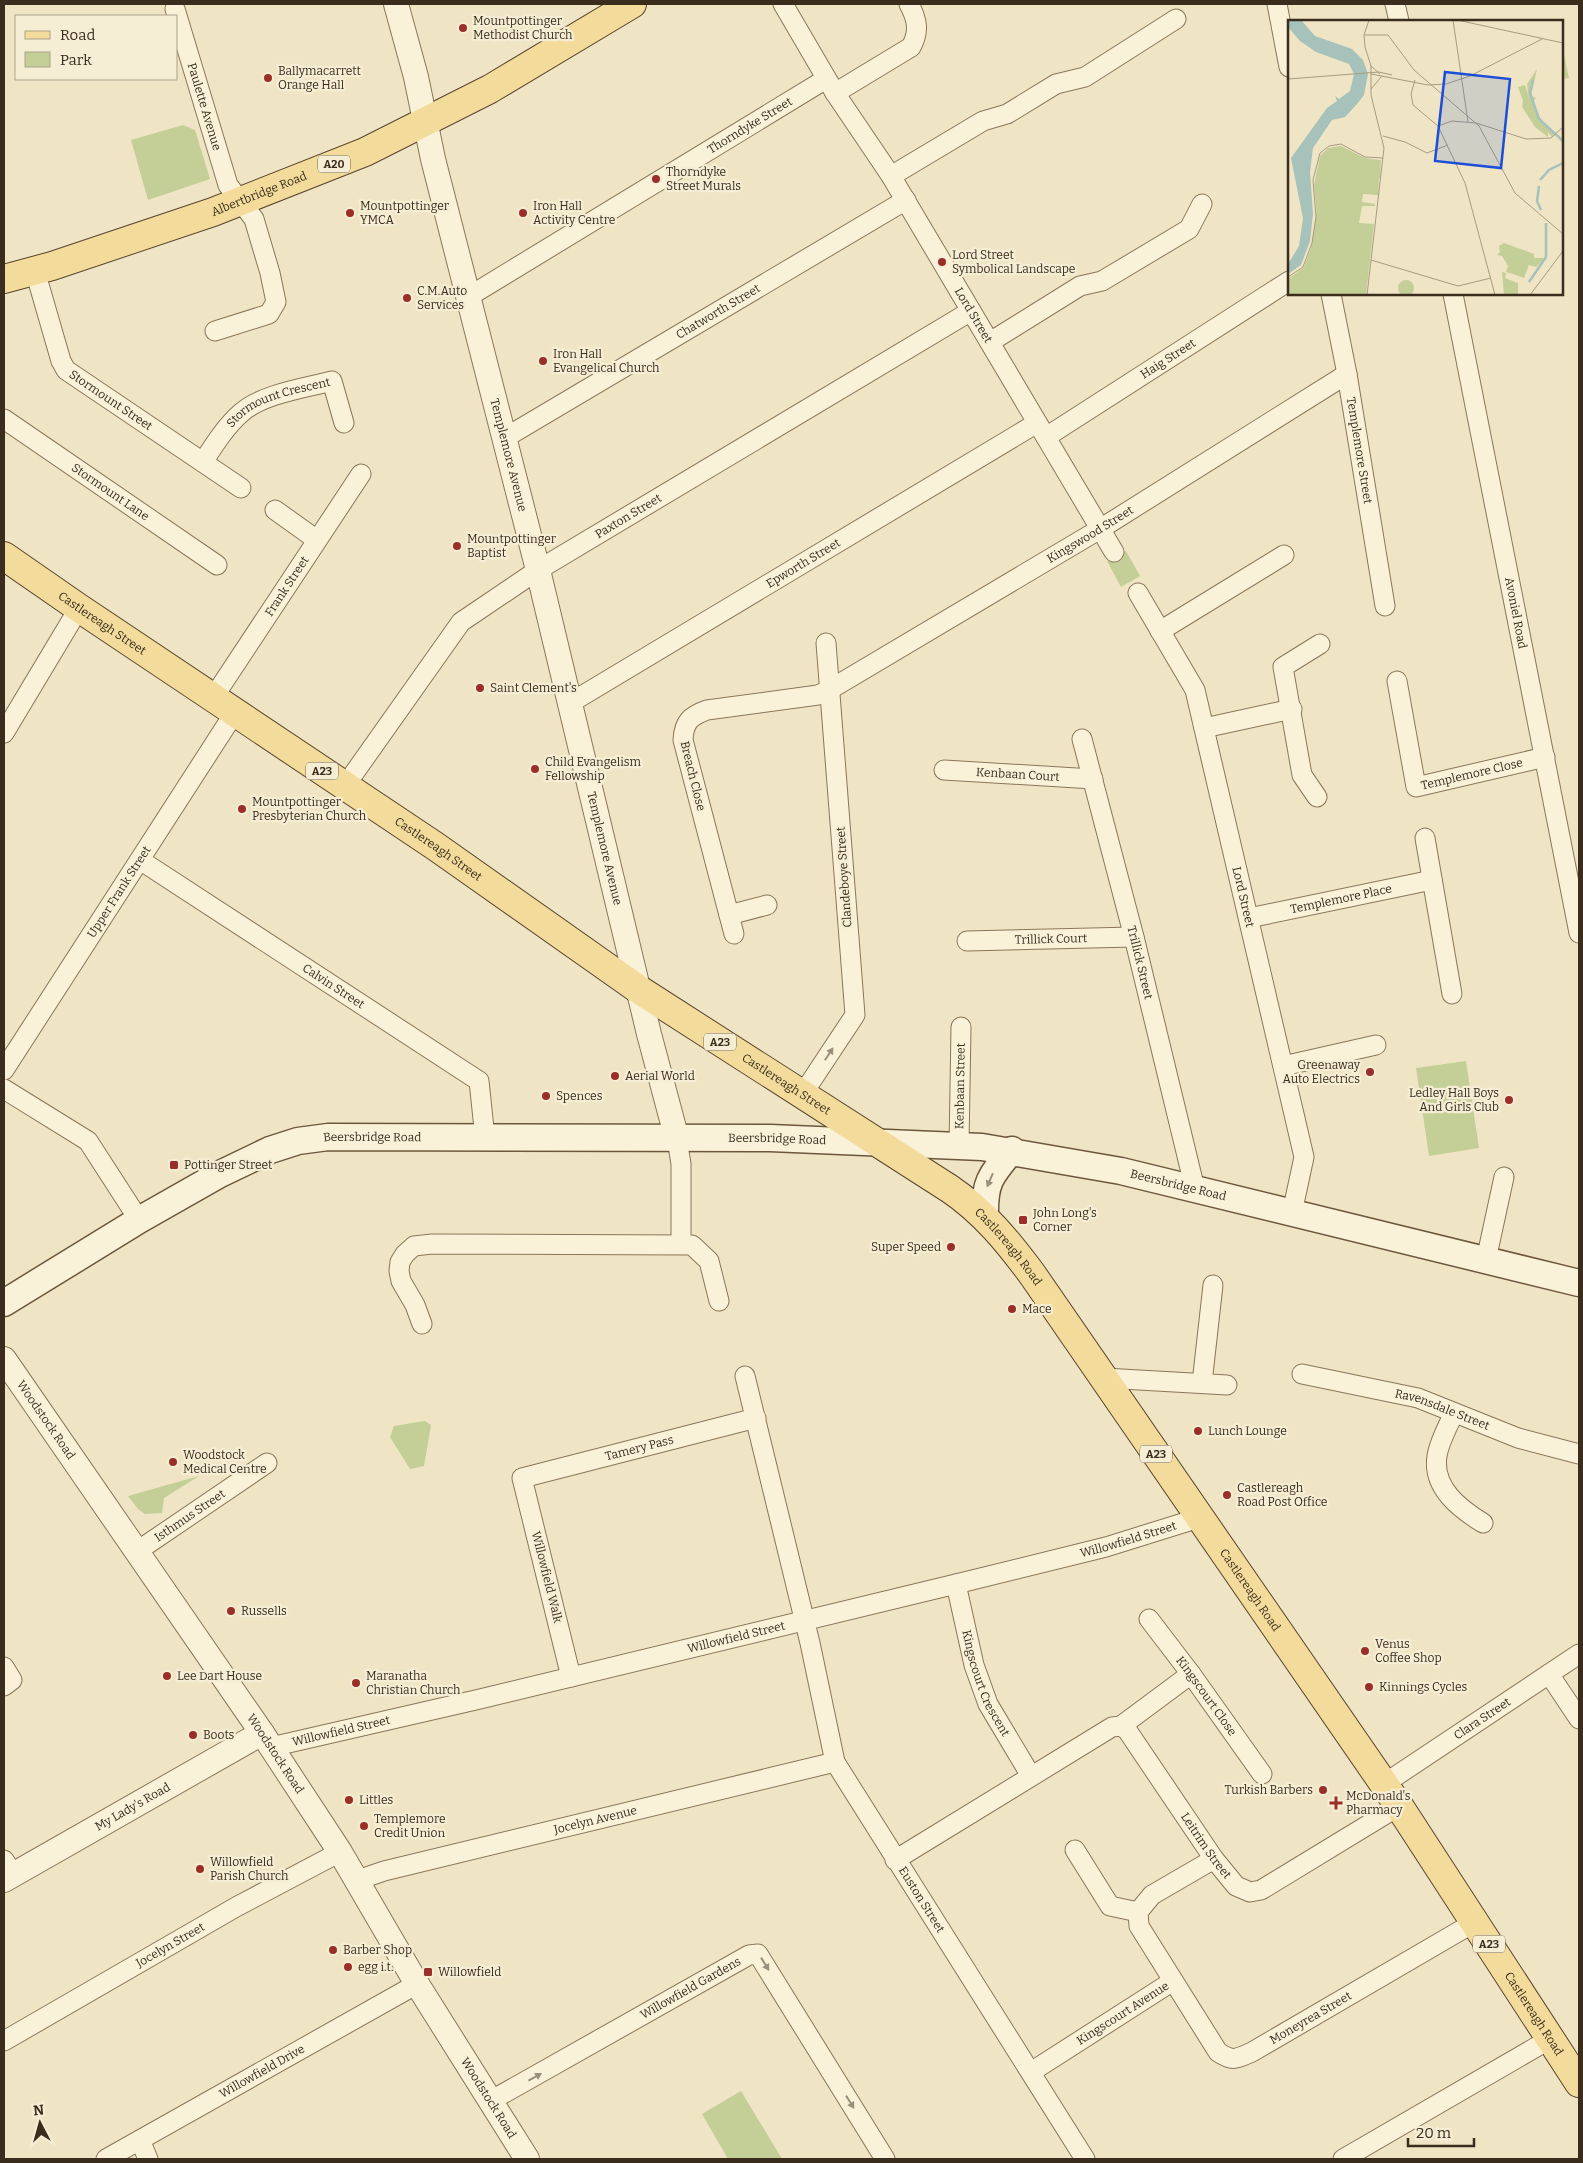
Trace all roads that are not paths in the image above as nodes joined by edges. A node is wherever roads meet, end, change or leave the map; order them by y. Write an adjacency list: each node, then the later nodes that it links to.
1 (396, 4): 14 (street, Templemore Avenue)
2 (632, 4): 14 (main road, Albertbridge Road / A20)
3 (782, 4): 13 (street, Lord Street)
4 (909, 4): 13 (street, Thorndyke Street)
5 (1277, 4): 12 (street)
6 (1395, 4): 11 (street)
7 (175, 9): 8 (street, Paulette Avenue)
8 (177, 15)
9 (178, 19): 17 (street, Paulette Avenue)
10 (1176, 19): 15 (street)
11 (1399, 20)
12 (1288, 62)
13 (830, 86): 15 (street, Lord Street); 24 (street, Thorndyke Street)
14 (426, 122): 17 (main road, Albertbridge Road / A20); 24 (street, Templemore Avenue)
15 (891, 176): 16 (street, Lord Street)
16 (906, 200): 25 (street, Lord Street); 32 (street, Chatworth Street)
17 (241, 202): 19 (main road, Albertbridge Road / A20); 26 (street)
18 (1202, 204): 27 (street)
19 (35, 271): 20 (main road, Albertbridge Road / A20); 33 (street, Stormount Street)
20 (4, 279)
21 (1288, 282): 31 (street, Haig Street)
22 (1331, 295): 28 (street, Templemore Street)
23 (1453, 295): 58 (street, Avoniel Road)
24 (468, 297): 32 (street, Templemore Avenue)
25 (971, 311): 27 (street, Lord Street); 43 (street, Paxton Street)
26 (215, 331)
27 (990, 342): 31 (street, Lord Street)
28 (1347, 374): 37 (street, Kingswood Street); 45 (street, Templemore Street)
29 (4, 419): 42 (street, Stormount Lane)
30 (344, 423): 33 (street, Stormount Crescent)
31 (1042, 430): 37 (street, Lord Street); 52 (street, Epworth Street)
32 (503, 439): 43 (street, Templemore Avenue)
33 (203, 462): 35 (street, Stormount Street)
34 (361, 474): 38 (street, Frank Street)
35 (242, 488)
36 (275, 510): 38 (street)
37 (1100, 529): 39 (street, Lord Street); 51 (street, Kingswood Street)
38 (317, 540): 53 (street, Frank Street)
39 (1114, 552)
40 (1284, 555): 47 (street)
41 (4, 556): 46 (main road, Castlereagh Street / A23)
42 (217, 565)
43 (538, 570): 52 (street, Templemore Avenue); 61 (street, Paxton Street)
44 (1138, 593): 47 (street, Lord Street)
45 (1385, 606)
46 (79, 608): 53 (main road, Castlereagh Street / A23); 56 (street)
47 (1160, 631): 55 (street, Lord Street)
48 (826, 643): 51 (street, Clandeboye Street)
49 (1320, 644): 54 (street)
50 (1397, 681): 58 (street, Templemore Close)
51 (829, 690): 67 (street, Breach Close); 80 (street, Clandeboye Street, one-way to 51)
52 (570, 703): 73 (street, Templemore Avenue)
53 (224, 705): 61 (main road, Castlereagh Street / A23); 64 (street, Upper Frank Street)
54 (1292, 709): 55 (street); 62 (street)
55 (1204, 728): 68 (street, Lord Street)
56 (4, 733)
57 (1082, 739): 60 (street, Trillick Street)
58 (1545, 757): 69 (street, Avoniel Road)
59 (944, 770): 60 (street, Kenbaan Court)
60 (1093, 779): 71 (street, Trillick Street)
61 (344, 786): 73 (main road, Castlereagh Street / A23)
62 (1317, 797)
63 (1425, 838): 65 (street)
64 (140, 860): 78 (street, Upper Frank Street); 81 (street, Calvin Street)
65 (1432, 880): 68 (street, Templemore Place); 74 (street)
66 (767, 905): 67 (street)
67 (729, 915): 70 (street, Breach Close)
68 (1249, 918): 77 (street, Lord Street)
69 (1579, 933)
70 (734, 934)
71 (1134, 937): 72 (street, Trillick Court); 87 (street, Trillick Street)
72 (967, 941)
73 (638, 989): 80 (main road, Castlereagh Street / A23); 82 (street, Templemore Avenue)
74 (1452, 994)
75 (961, 1027): 84 (street, Kenbaan Street)
76 (1376, 1045): 77 (street)
77 (1283, 1066): 88 (street, Lord Street)
78 (4, 1070)
79 (4, 1089): 90 (street)
80 (802, 1095): 83 (main road, Castlereagh Street / A23)
81 (486, 1138): 82 (main road, Beersbridge Road); 90 (main road, Beersbridge Road)
82 (677, 1139): 83 (main road, Beersbridge Road); 91 (street)
83 (873, 1141): 84 (main road, Beersbridge Road); 89 (main road, Castlereagh Road / A23)
84 (958, 1146): 85 (main road, Beersbridge Road)
85 (1012, 1150): 87 (main road, Beersbridge Road); 89 (main road, one-way to 89)
86 (1504, 1177): 92 (street)
87 (1194, 1189): 88 (main road, Beersbridge Road)
88 (1292, 1213): 92 (main road, Beersbridge Road)
89 (985, 1217): 101 (main road, Castlereagh Road / A23)
90 (139, 1220): 96 (main road, Beersbridge Road)
91 (681, 1244): 95 (street); 97 (street)
92 (1486, 1260): 93 (main road, Beersbridge Road)
93 (1579, 1283)
94 (1213, 1285): 102 (street)
95 (719, 1301)
96 (4, 1303)
97 (422, 1324)
98 (4, 1359): 111 (street, Woodstock Road)
99 (1302, 1374): 104 (street, Ravensdale Street)
100 (745, 1376): 105 (street, Euston Street)
101 (1104, 1378): 102 (street); 109 (main road, Castlereagh Road / A23)
102 (1202, 1383): 103 (street)
103 (1228, 1385)
104 (1454, 1413): 106 (street, Ravensdale Street); 110 (street)
105 (756, 1418): 108 (street, Tamery Pass); 114 (street, Euston Street)
106 (1579, 1454)
107 (267, 1463): 111 (street, Isthmus Street)
108 (522, 1478): 119 (street, Willowfield Walk)
109 (1199, 1518): 112 (street, Willowfield Street); 127 (main road, Castlereagh Road / A23)
110 (1483, 1523)
111 (136, 1552): 123 (street, Woodstock Road)
112 (956, 1584): 114 (street, Willowfield Street); 126 (street, Kingscourt Crescent)
113 (1149, 1619): 117 (street, Kingscourt Close)
114 (805, 1620): 119 (street, Willowfield Street); 124 (street, Euston Street)
115 (1579, 1654): 118 (street, Clara Street)
116 (4, 1667): 120 (street)
117 (1191, 1674): 122 (street); 125 (street, Kingscourt Close)
118 (1550, 1674): 121 (street); 127 (street, Clara Street)
119 (571, 1677): 123 (street, Willowfield Street)
120 (4, 1686)
121 (1579, 1719)
122 (1121, 1726): 126 (street); 131 (street, Leitrim Street)
123 (266, 1740): 130 (street, Woodstock Road); 133 (street, My Lady's Road)
124 (835, 1762): 132 (street, Euston Street); 134 (street, Jocelyn Avenue)
125 (1262, 1774)
126 (1031, 1776): 132 (street)
127 (1384, 1784): 128 (main road, Castlereagh Road / A23)
128 (1399, 1806): 131 (street, Leitrim Street); 136 (main road, Castlereagh Road / A23)
129 (1075, 1850): 135 (street)
130 (340, 1852): 134 (street, Woodstock Road); 140 (street, Jocelyn Street)
131 (1214, 1859): 135 (street)
132 (895, 1860): 141 (street, Euston Street)
133 (7, 1872)
134 (358, 1880): 138 (street, Woodstock Road)
135 (1138, 1912): 137 (street, Kingscourt Avenue)
136 (1475, 1922): 137 (street, Moneyrea Street); 139 (main road, Castlereagh Road / A23)
137 (1173, 1981): 141 (street, Kingscourt Avenue)
138 (418, 1984): 143 (street, Woodstock Road); 144 (street, Willowfield Drive)
139 (1550, 2039): 142 (main road, Castlereagh Road / A23); 150 (street)
140 (4, 2041)
141 (1031, 2072): 149 (street, Euston Street)
142 (1579, 2083)
143 (492, 2100): 147 (street, Woodstock Road); 148 (street, Willowfield Gardens, one-way to 148)
144 (140, 2140): 145 (street, Willowfield Drive); 146 (street)
145 (106, 2159)
146 (148, 2159)
147 (527, 2159)
148 (885, 2159)
149 (1085, 2159)
150 (1343, 2159)

